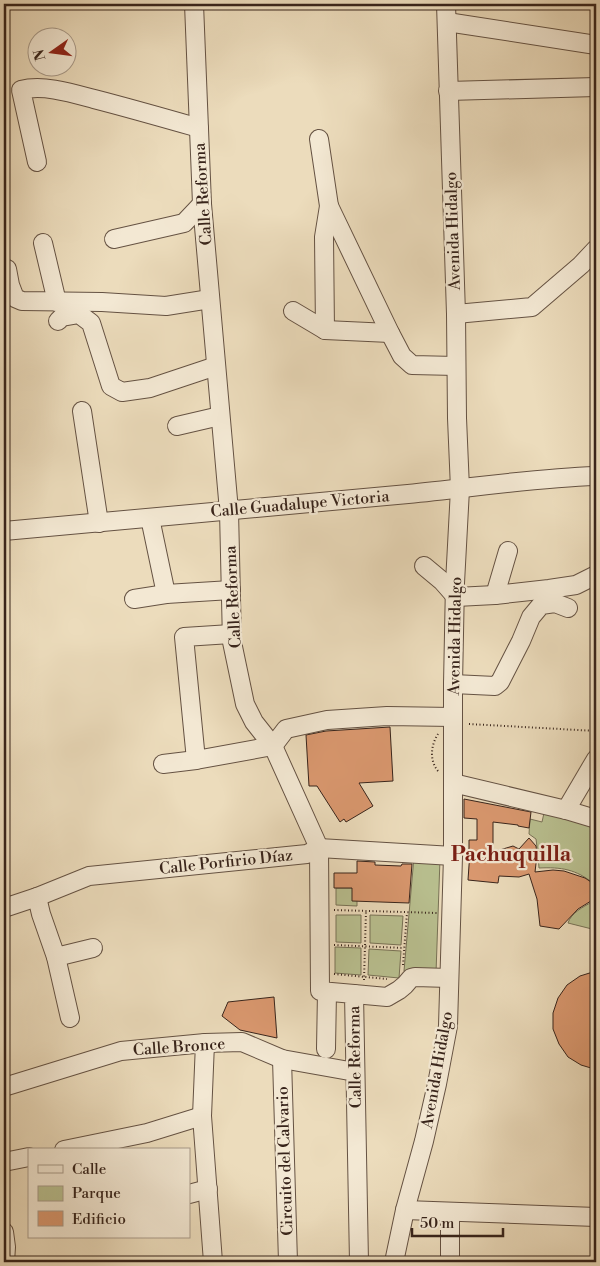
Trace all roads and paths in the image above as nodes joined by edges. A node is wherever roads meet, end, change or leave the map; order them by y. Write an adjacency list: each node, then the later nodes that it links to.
1 (194, 4): 7 (street, Calle Reforma)
2 (446, 4): 3 (street, Avenida Hidalgo)
3 (447, 22): 4 (street); 6 (street, Avenida Hidalgo)
4 (596, 45)
5 (596, 87): 6 (street)
6 (448, 91): 19 (street, Avenida Hidalgo)
7 (199, 128): 9 (street); 10 (street, Calle Reforma)
8 (319, 139): 11 (street)
9 (37, 162)
10 (202, 204): 12 (street); 16 (street, Calle Reforma)
11 (329, 206): 21 (street); 22 (street)
12 (114, 239)
13 (42, 243): 17 (street)
14 (596, 249): 19 (street)
15 (4, 269): 17 (street)
16 (210, 299): 17 (street); 23 (street, Calle Reforma)
17 (57, 302)
18 (293, 311): 21 (street)
19 (456, 314): 24 (street, Avenida Hidalgo)
20 (58, 321): 23 (street)
21 (326, 330): 22 (street)
22 (390, 333): 24 (street)
23 (216, 366): 26 (street, Calle Reforma)
24 (456, 366): 29 (street, Avenida Hidalgo)
25 (82, 411): 32 (street)
26 (220, 416): 27 (street); 30 (street, Calle Reforma)
27 (177, 426)
28 (596, 476): 29 (street, Calle Guadalupe Victoria)
29 (460, 489): 30 (street, Calle Guadalupe Victoria); 40 (street, Avenida Hidalgo)
30 (229, 511): 31 (street, Calle Guadalupe Victoria); 37 (street, Calle Reforma)
31 (150, 518): 32 (street, Calle Guadalupe Victoria); 38 (street)
32 (99, 523): 33 (street, Calle Guadalupe Victoria)
33 (4, 531)
34 (508, 551): 39 (street)
35 (424, 566): 40 (street)
36 (596, 575): 39 (street)
37 (232, 590): 38 (street); 43 (street, Calle Reforma)
38 (166, 594): 41 (street)
39 (495, 595): 40 (street)
40 (456, 597): 44 (street, Avenida Hidalgo)
41 (134, 599)
42 (568, 608): 44 (street)
43 (231, 634): 47 (street, Calle Reforma); 49 (street)
44 (453, 684): 45 (street, Avenida Hidalgo)
45 (453, 720): 46 (path); 47 (street); 51 (street, Avenida Hidalgo)
46 (596, 731)
47 (273, 746): 49 (street); 54 (street, Calle Reforma)
48 (596, 759): 52 (street)
49 (196, 760): 50 (street)
50 (163, 764)
51 (453, 783): 52 (street); 55 (street, Avenida Hidalgo)
52 (566, 810): 53 (street)
53 (596, 819)
54 (319, 848): 55 (street, Calle Porfirio Díaz); 56 (street, Calle Porfirio Díaz); 73 (street, Calle Reforma)
55 (453, 856): 70 (street, Avenida Hidalgo)
56 (36, 897): 57 (street, Calle Porfirio Díaz); 66 (street)
57 (4, 908)
58 (331, 910): 59 (path)
59 (366, 911): 60 (path); 63 (path)
60 (407, 912): 61 (path); 65 (path)
61 (440, 914)
62 (333, 945): 63 (path)
63 (365, 946): 65 (path); 69 (path)
64 (93, 948): 66 (street)
65 (404, 948): 67 (path)
66 (56, 957): 75 (street)
67 (402, 972)
68 (333, 974): 69 (path)
69 (364, 978): 71 (path); 72 (path); 73 (path)
70 (449, 978): 74 (street); 87 (street, Avenida Hidalgo)
71 (392, 979)
72 (388, 982)
73 (328, 984): 74 (street, Calle Reforma); 77 (street)
74 (354, 994): 79 (street, Calle Reforma)
75 (70, 1018)
76 (205, 1043): 78 (street, Calle Bronce); 80 (street, Calle Bronce); 81 (street)
77 (326, 1049)
78 (282, 1060): 79 (street, Calle Bronce); 91 (street, Circuito del Calvario)
79 (355, 1072): 92 (street, Calle Reforma)
80 (4, 1087)
81 (202, 1116): 82 (street); 85 (street)
82 (74, 1148)
83 (28, 1157): 84 (street)
84 (4, 1162)
85 (208, 1190): 86 (street); 90 (street)
86 (190, 1194)
87 (405, 1210): 88 (street); 93 (street, Avenida Hidalgo)
88 (450, 1212): 89 (street); 94 (street)
89 (596, 1217)
90 (213, 1262)
91 (288, 1262)
92 (359, 1262)
93 (394, 1262)
94 (450, 1262)

